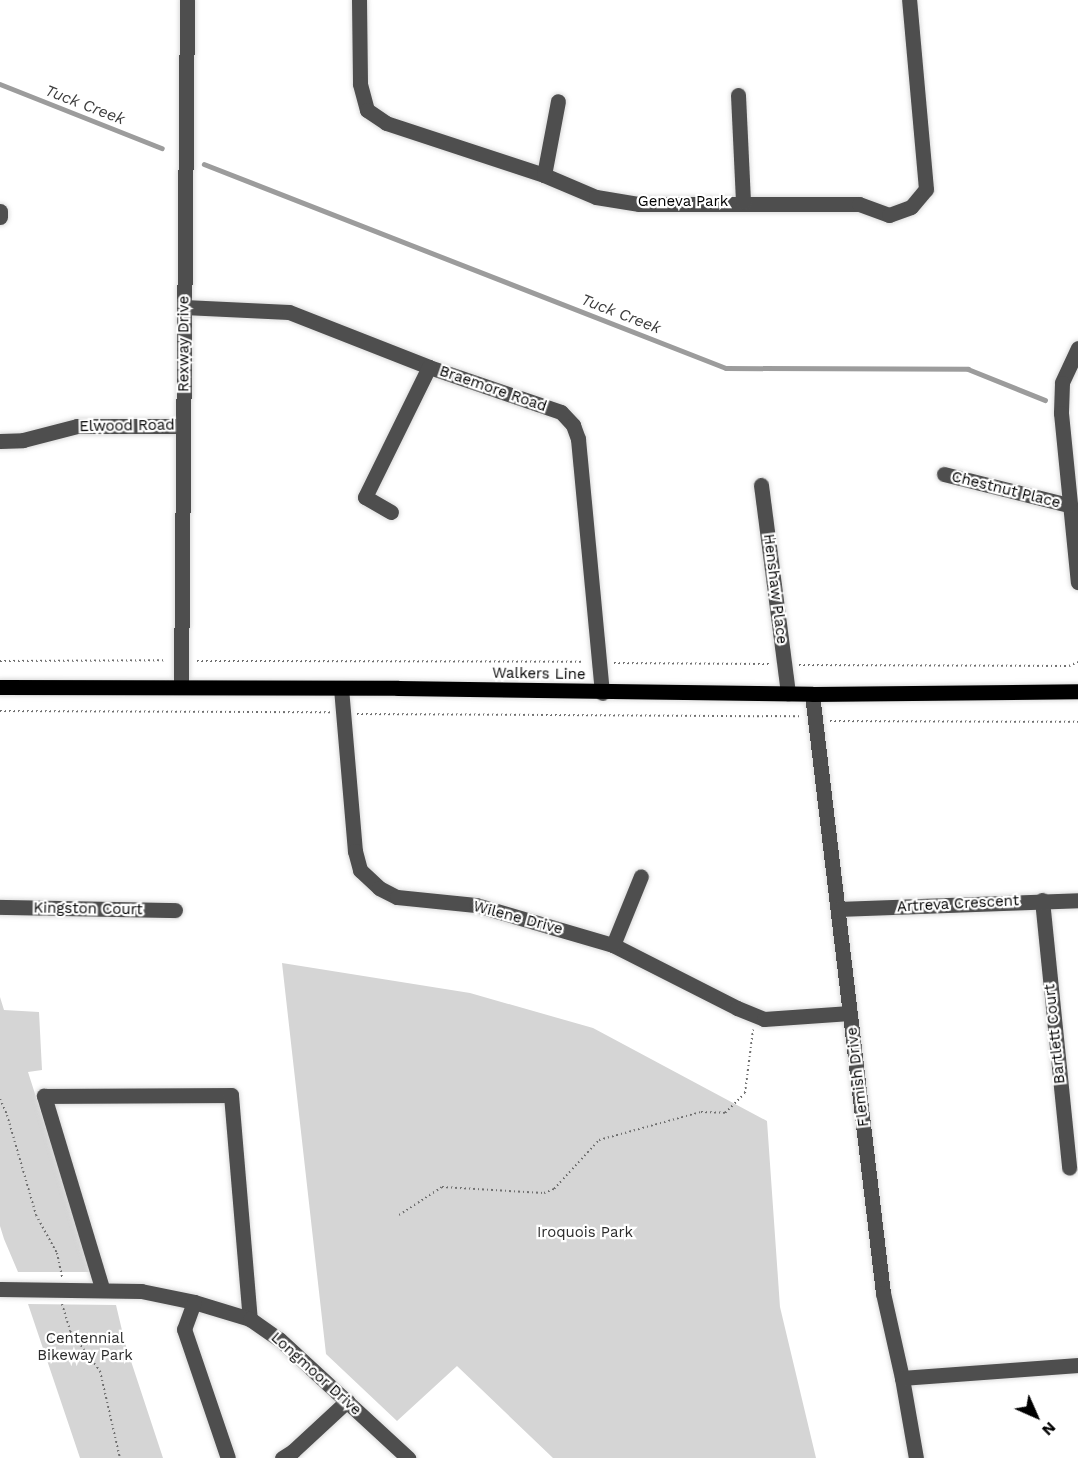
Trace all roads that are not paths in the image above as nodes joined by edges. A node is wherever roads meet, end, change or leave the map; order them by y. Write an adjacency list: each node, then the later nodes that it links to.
1 (187, 0): 10 (street, Rexway Drive)
2 (359, 0): 6 (street, Geneva Park)
3 (909, 0): 7 (street, Geneva Park)
4 (738, 95): 7 (street)
5 (558, 101): 6 (street)
6 (544, 175): 7 (street, Geneva Park)
7 (743, 202)
8 (0, 211): 9 (street)
9 (0, 217)
10 (184, 308): 12 (street, Braemore Road); 13 (street, Rexway Drive)
11 (1078, 348): 17 (street)
12 (429, 367): 18 (street); 24 (street, Braemore Road)
13 (183, 426): 14 (street, Elwood Road); 21 (street, Rexway Drive)
14 (0, 441)
15 (944, 474): 17 (street, Chestnut Place)
16 (761, 485): 25 (street, Henshaw Place)
17 (1068, 505): 19 (street)
18 (391, 512)
19 (1078, 582)
20 (0, 687): 21 (main road, Walkers Line)
21 (181, 687): 22 (main road, Walkers Line)
22 (341, 688): 24 (main road, Walkers Line); 33 (street, Wilene Drive)
23 (1078, 691): 26 (main road, Walkers Line)
24 (602, 693): 25 (main road, Walkers Line)
25 (788, 693): 26 (main road, Walkers Line)
26 (812, 694): 31 (street, Flemish Drive)
27 (641, 876): 33 (street)
28 (1041, 900): 29 (street, Artreva Crescent); 31 (street, Artreva Crescent); 35 (street, Bartlett Court)
29 (1078, 900)
30 (0, 907): 32 (street, Kingston Court)
31 (838, 909): 34 (street, Flemish Drive)
32 (175, 910)
33 (613, 945): 34 (street, Wilene Drive)
34 (850, 1013): 41 (street, Flemish Drive)
35 (1069, 1168)
36 (102, 1288): 37 (street, Longmoor Drive); 38 (street, Longmoor Drive); 39 (street)
37 (0, 1289)
38 (194, 1302): 39 (street, Longmoor Drive); 43 (street)
39 (250, 1319): 42 (street, Longmoor Drive)
40 (1078, 1365): 41 (street)
41 (902, 1378): 46 (street, Flemish Drive)
42 (347, 1401): 44 (street); 45 (street, Longmoor Drive)
43 (228, 1458)
44 (282, 1458)
45 (408, 1458)
46 (916, 1458)

